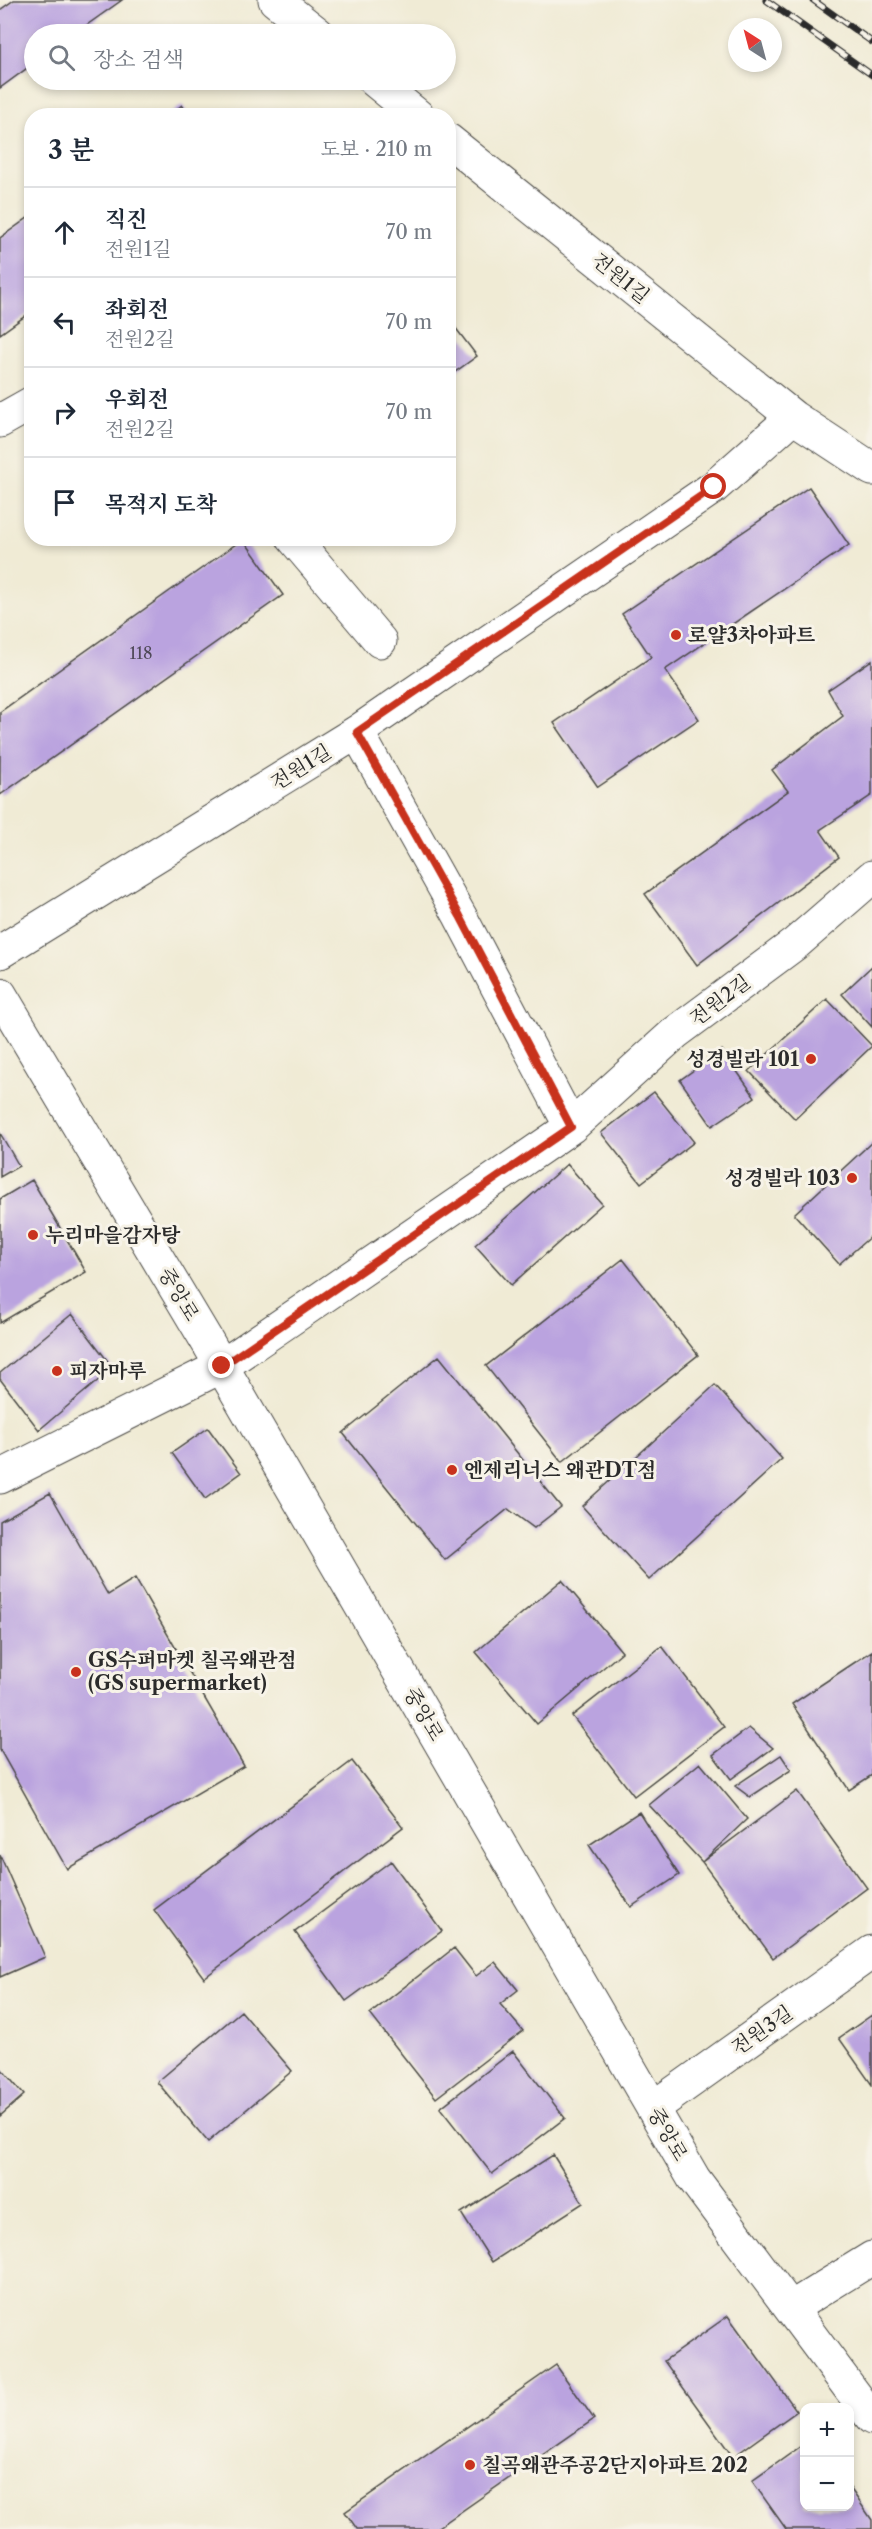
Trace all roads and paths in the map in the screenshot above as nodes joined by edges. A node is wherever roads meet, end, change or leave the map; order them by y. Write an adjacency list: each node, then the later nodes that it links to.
1 (275, 0): 2 (street)
2 (305, 24)
3 (386, 90): 4 (street)
4 (408, 108)
5 (456, 146): 7 (street, 전원1길)
6 (24, 408): 8 (street)
7 (793, 417): 9 (street, 전원1길); 12 (street, 전원1길)
8 (0, 421)
9 (872, 469)
10 (300, 546): 11 (street)
11 (380, 641)
12 (357, 732): 14 (street, 전원1길); 16 (street)
13 (872, 877): 16 (street, 전원2길)
14 (0, 952)
15 (0, 994): 17 (street, 중앙로)
16 (571, 1127): 17 (street, 전원2길)
17 (222, 1366): 18 (street, 전원2길); 20 (street, 중앙로)
18 (0, 1477)
19 (872, 1952): 20 (street, 전원3길)
20 (652, 2108): 22 (street, 중앙로)
21 (872, 2258): 22 (street)
22 (790, 2308): 23 (street, 중앙로)
23 (872, 2418)

